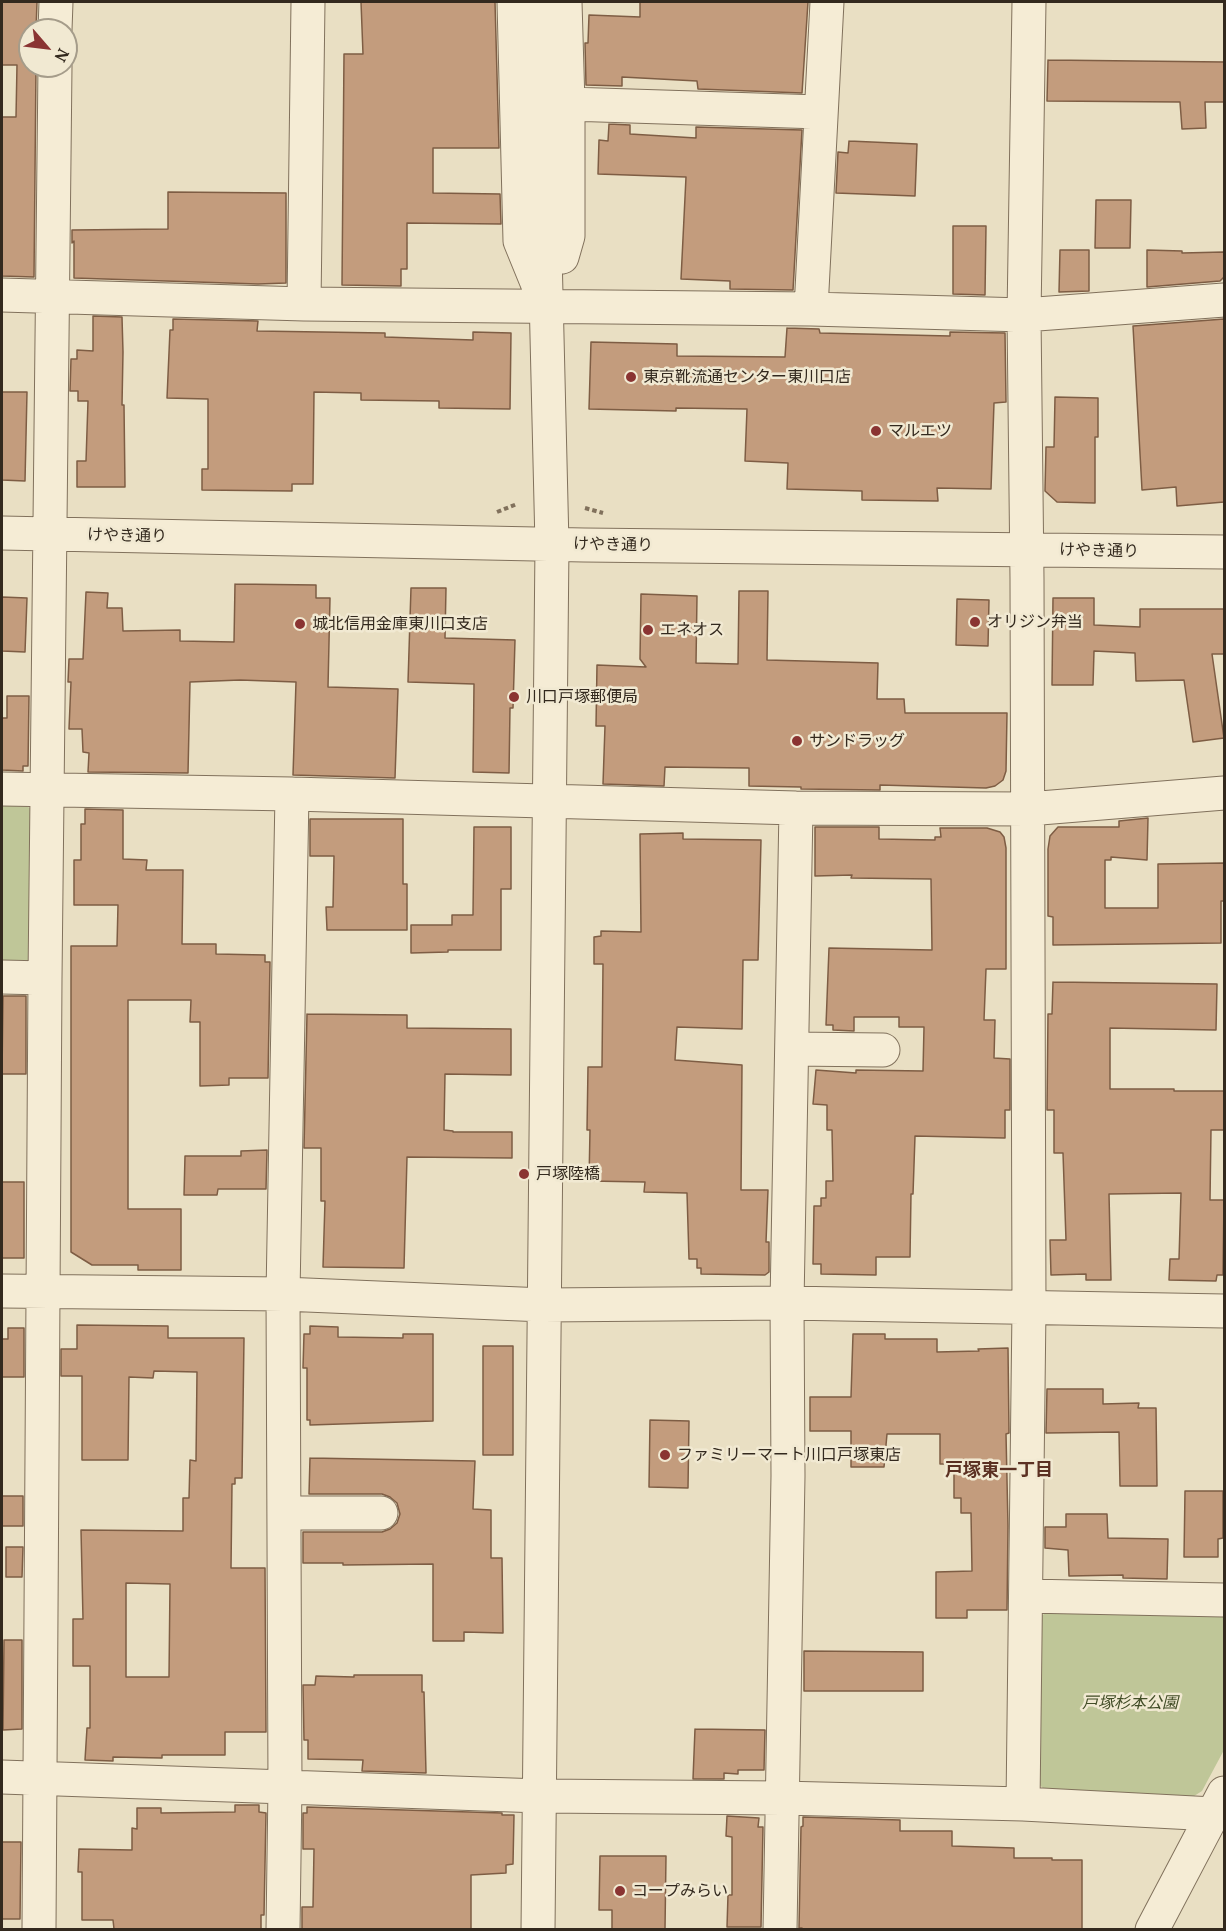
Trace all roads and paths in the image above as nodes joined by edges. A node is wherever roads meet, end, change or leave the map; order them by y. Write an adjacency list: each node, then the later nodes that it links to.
1 (56, 2): 8 (street)
2 (308, 2): 15 (street)
3 (514, 2): 16 (street)
4 (539, 2): 16 (street)
5 (565, 2): 10 (street)
6 (827, 2): 11 (street)
7 (1029, 2): 18 (street)
8 (55, 18)
9 (55, 78): 13 (street)
10 (568, 104): 11 (street); 16 (street)
11 (820, 112): 17 (street)
12 (2, 296): 13 (street)
13 (53, 297): 15 (street); 20 (street)
14 (1224, 300): 18 (street)
15 (304, 304): 16 (street)
16 (547, 308): 17 (street); 21 (street)
17 (812, 309): 18 (street)
18 (1024, 315): 22 (street)
19 (2, 533): 20 (street, けやき通り)
20 (51, 534): 21 (street, けやき通り); 25 (street)
21 (552, 544): 22 (street, けやき通り); 28 (street)
22 (1026, 550): 23 (street, けやき通り); 30 (street)
23 (1224, 552)
24 (2, 789): 25 (street)
25 (48, 789): 27 (street); 32 (street)
26 (1224, 793): 30 (street)
27 (292, 794): 28 (street); 37 (street)
28 (549, 801): 29 (street); 39 (street)
29 (796, 808): 30 (street); 33 (street)
30 (1028, 809): 40 (street)
31 (2, 977): 32 (street)
32 (45, 978): 36 (street)
33 (792, 1049): 34 (street); 38 (street)
34 (883, 1050)
35 (2, 1291): 36 (street)
36 (44, 1291): 37 (street); 47 (street)
37 (283, 1294): 39 (street); 42 (street)
38 (787, 1303): 39 (street); 40 (street); 50 (street)
39 (544, 1305): 49 (street)
40 (1029, 1308): 41 (street); 44 (street)
41 (1224, 1311)
42 (284, 1513): 43 (street); 48 (street)
43 (381, 1513)
44 (1026, 1596): 45 (street); 51 (street)
45 (1224, 1600)
46 (2, 1777): 47 (street)
47 (41, 1779): 48 (street); 53 (street)
48 (285, 1786): 49 (street); 54 (street)
49 (540, 1796): 50 (street); 55 (street)
50 (781, 1798): 51 (street); 56 (street)
51 (1023, 1804): 52 (street)
52 (1219, 1804): 57 (street)
53 (39, 1929)
54 (283, 1929)
55 (538, 1929)
56 (780, 1929)
57 (1152, 1929)

